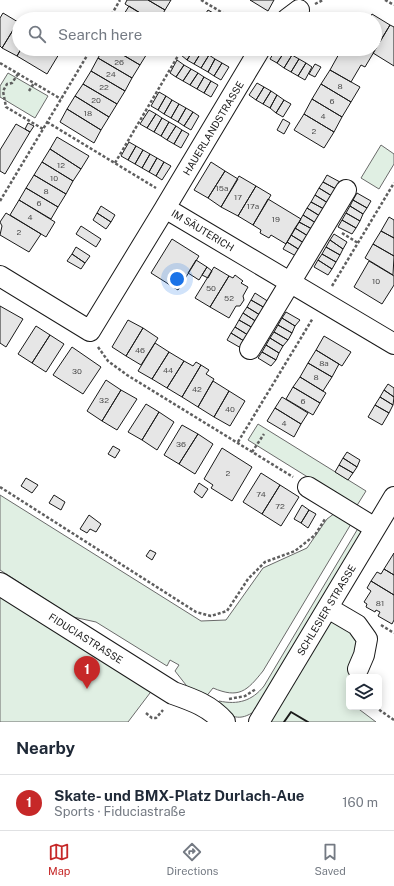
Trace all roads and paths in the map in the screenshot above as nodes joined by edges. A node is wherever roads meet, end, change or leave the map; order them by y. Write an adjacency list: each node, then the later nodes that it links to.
1 (120, 0): 6 (path)
2 (202, 0): 7 (path)
3 (385, 0): 4 (path)
4 (390, 1): 5 (path)
5 (394, 5)
6 (113, 12)
7 (221, 12)
8 (87, 56): 15 (path)
9 (178, 56): 18 (path)
10 (256, 56): 21 (street, HAUERLANDSTRASSE)
11 (0, 63): 12 (path)
12 (18, 74): 13 (path); 17 (path)
13 (34, 83): 14 (path); 15 (path)
14 (29, 91)
15 (61, 99): 16 (path)
16 (47, 122): 17 (path); 18 (path)
17 (43, 129): 20 (path)
18 (115, 163): 21 (path)
19 (346, 190): 23 (street)
20 (0, 201)
21 (168, 203): 23 (street, IM SÄUTERICH); 24 (street, IM SÄUTERICH)
22 (0, 276): 24 (street)
23 (291, 282): 25 (street, IM SÄUTERICH); 26 (street)
24 (90, 331): 28 (path)
25 (394, 344)
26 (250, 349)
27 (264, 434): 28 (path)
28 (252, 452): 30 (path)
29 (0, 487): 32 (path)
30 (308, 487): 32 (street)
31 (394, 497): 33 (street, SCHLESIER STRASSE)
32 (335, 503): 33 (street)
33 (375, 528): 35 (street, SCHLESIER STRASSE)
34 (0, 584): 38 (main road, FIDUCIASTRASSE)
35 (328, 608): 36 (street); 44 (street, SCHLESIER STRASSE)
36 (358, 669)
37 (260, 684): 41 (path)
38 (170, 701): 40 (path); 41 (main road, FIDUCIASTRASSE)
39 (379, 710): 42 (path)
40 (146, 713)
41 (207, 715): 43 (main road, FIDUCIASTRASSE)
42 (394, 720)
43 (224, 722)
44 (259, 722)

